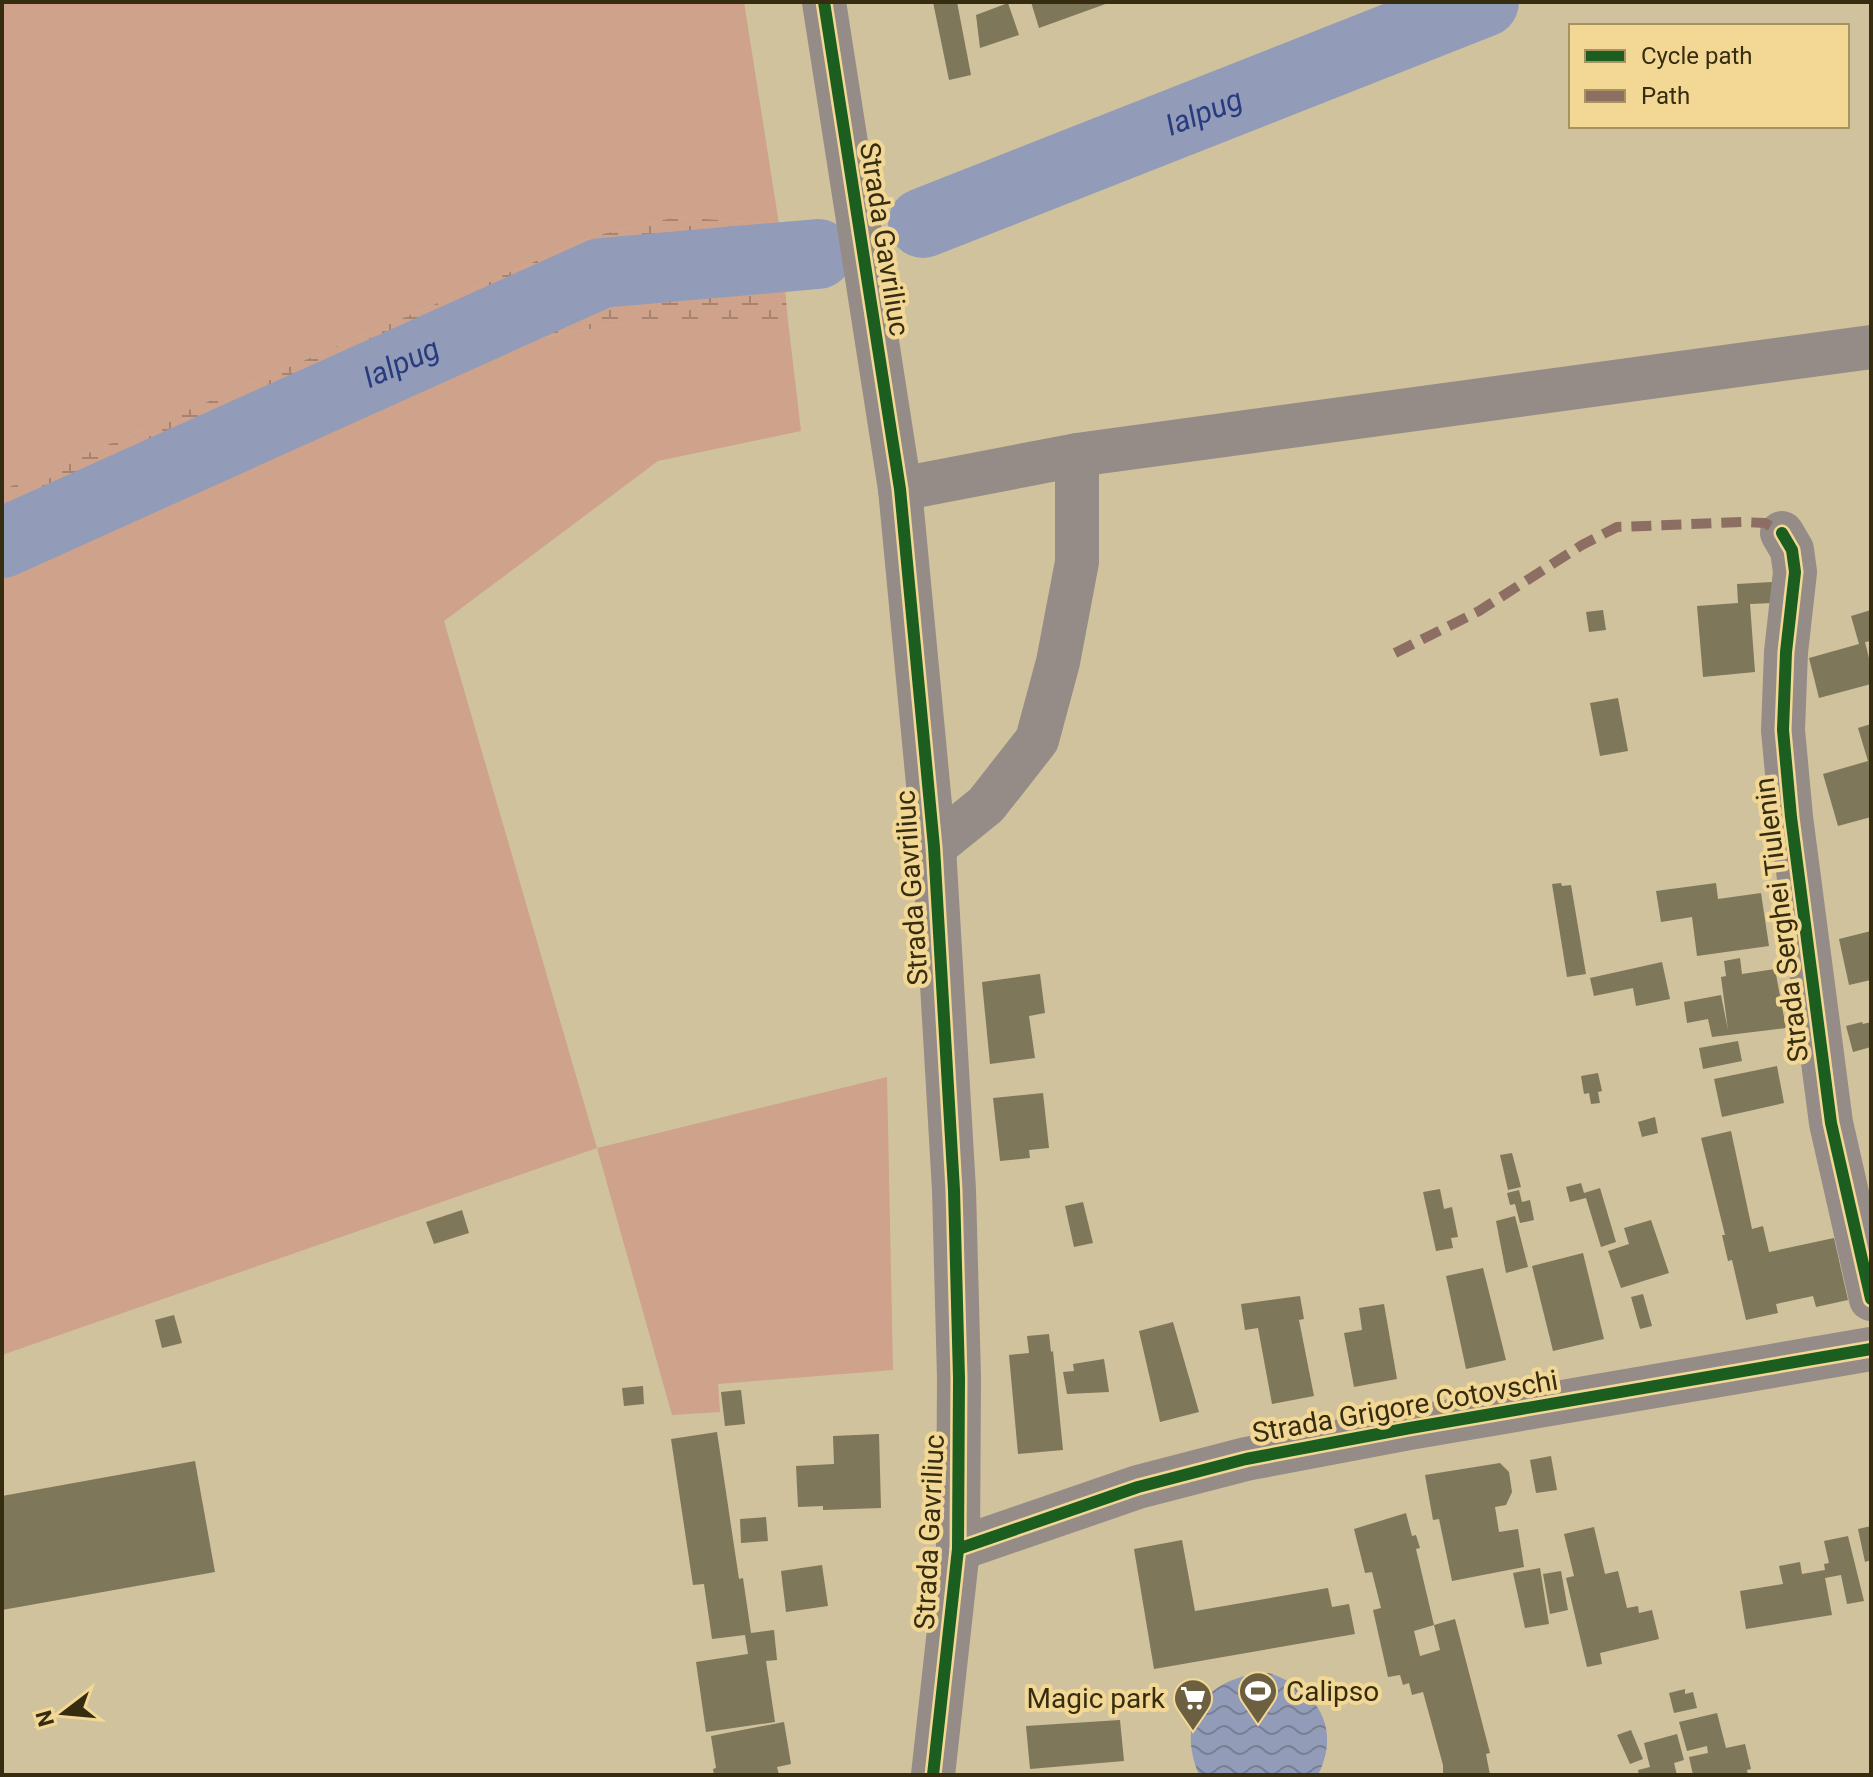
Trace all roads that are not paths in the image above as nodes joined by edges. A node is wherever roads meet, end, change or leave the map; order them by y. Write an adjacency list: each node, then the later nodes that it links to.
1 (824, 2): 4 (street, Strada Gavriliuc)
2 (1871, 347): 3 (street)
3 (1077, 455): 4 (street); 6 (street)
4 (900, 489): 6 (street, Strada Gavriliuc)
5 (1782, 533): 7 (street, Strada Serghei Tiulenin)
6 (934, 847): 9 (street, Strada Gavriliuc)
7 (1871, 1299)
8 (1871, 1349): 9 (street, Strada Grigore Cotovschi)
9 (958, 1549): 10 (street, Strada Gavriliuc)
10 (933, 1775)

